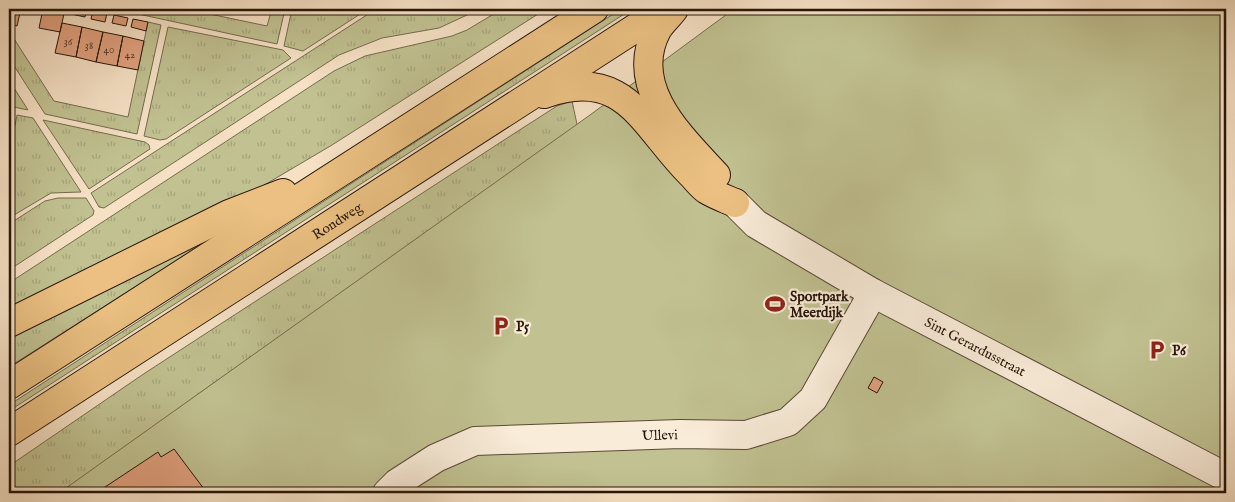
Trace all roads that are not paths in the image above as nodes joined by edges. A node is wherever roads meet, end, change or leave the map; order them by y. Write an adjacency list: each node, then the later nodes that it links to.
1 (594, 9): 5 (main road)
2 (665, 9): 4 (main road, Rondweg)
3 (674, 9): 6 (main road)
4 (523, 101): 6 (main road); 10 (main road, Rondweg)
5 (338, 172): 8 (main road); 9 (main road)
6 (735, 203): 7 (street, Sint Gerardusstraat)
7 (874, 293): 13 (street, Sint Gerardusstraat); 14 (street, Ullevi)
8 (9, 322)
9 (9, 385)
10 (48, 406): 11 (main road, Rondweg); 12 (main road)
11 (9, 432)
12 (9, 443)
13 (1226, 477)
14 (387, 493)

